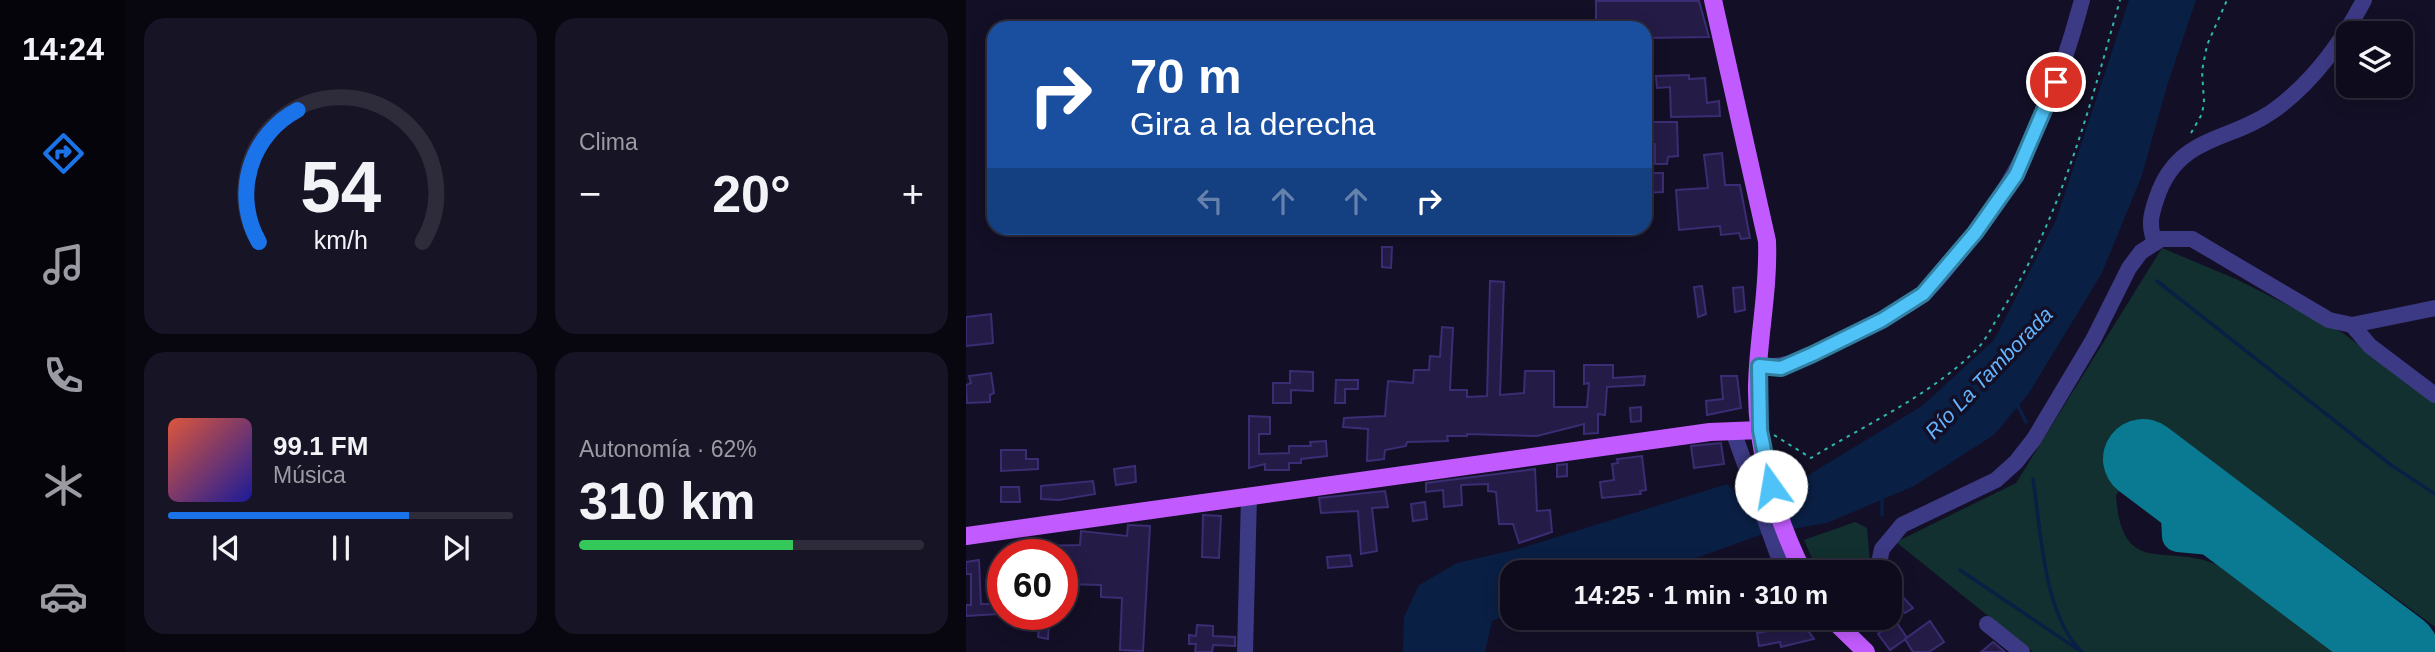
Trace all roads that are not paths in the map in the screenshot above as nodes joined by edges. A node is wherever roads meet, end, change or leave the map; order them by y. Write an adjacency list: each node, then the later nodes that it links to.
1 (1713, 0): 7 (main road)
2 (2081, 0): 7 (street)
3 (2364, 0): 4 (street)
4 (2155, 243): 6 (street); 17 (street)
5 (2435, 308): 6 (street)
6 (2353, 326): 8 (street)
7 (1759, 366): 9 (main road)
8 (2435, 395)
9 (1760, 430): 10 (main road); 11 (main road)
10 (1733, 431): 11 (street); 12 (main road)
11 (1763, 487): 14 (main road)
12 (1249, 496): 13 (main road); 21 (street)
13 (966, 536)
14 (1778, 537): 15 (street); 16 (main road)
15 (1782, 560)
16 (1794, 560)
17 (1880, 560)
18 (1987, 624): 24 (street)
19 (1841, 630): 22 (main road)
20 (1847, 630): 23 (main road)
21 (1245, 652)
22 (1847, 652)
23 (1866, 652)
24 (2022, 652)

